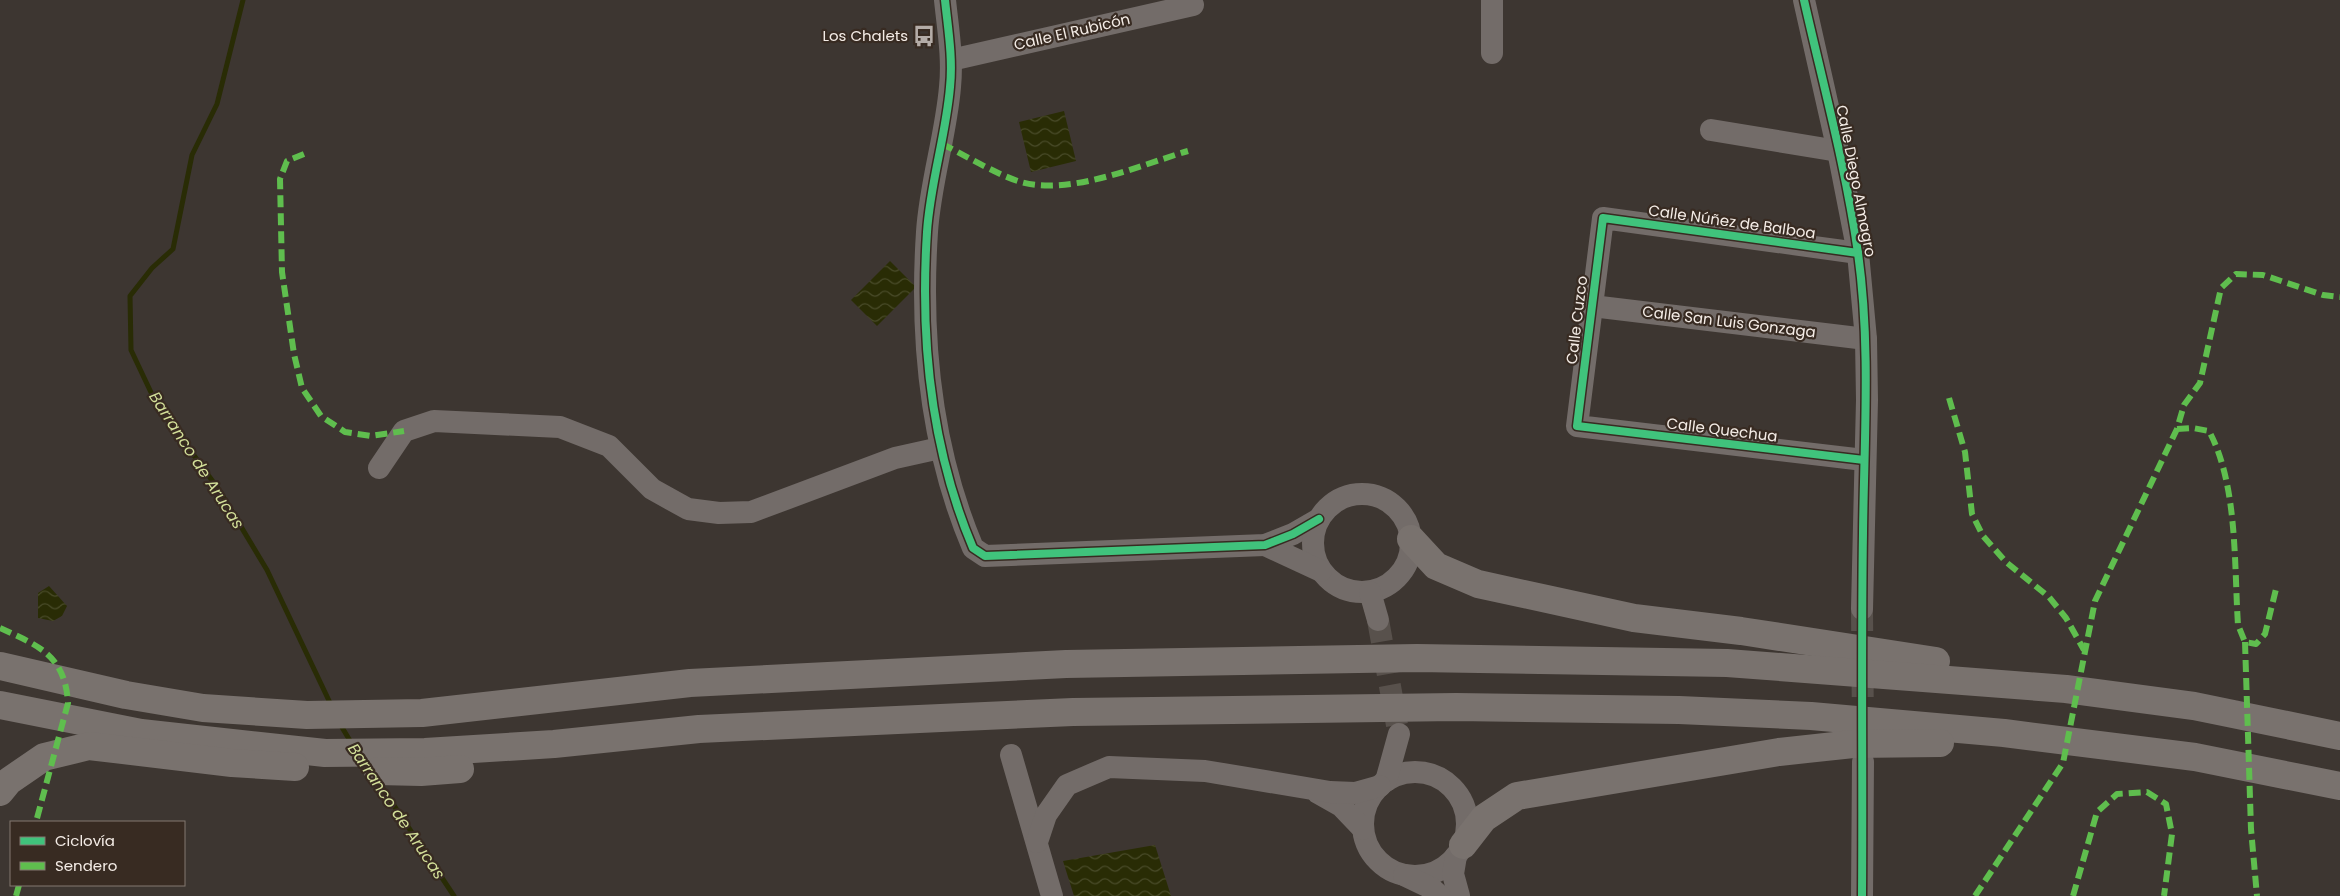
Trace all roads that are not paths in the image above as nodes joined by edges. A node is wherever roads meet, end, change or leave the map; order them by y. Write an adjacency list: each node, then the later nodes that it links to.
1 (945, 0): 6 (street)
2 (1492, 0): 5 (street)
3 (1804, 0): 8 (street, Calle Diego Almagro)
4 (1193, 5): 6 (street, Calle El Rubicón)
5 (1492, 53)
6 (951, 60): 14 (street)
7 (1711, 130): 8 (street)
8 (1838, 151): 10 (street, Calle Diego Almagro)
9 (1603, 218): 10 (street, Calle Núñez de Balboa); 11 (street, Calle Cuzco)
10 (1858, 253): 12 (street, Calle Diego Almagro)
11 (1592, 306): 12 (street, Calle San Luis Gonzaga); 13 (street, Calle Cuzco)
12 (1866, 339): 15 (street, Calle Diego Almagro)
13 (1577, 426): 15 (street, Calle Quechua)
14 (940, 448): 16 (street); 19 (street)
15 (1864, 460): 22 (street, Calle Diego Almagro)
16 (380, 468)
17 (1318, 519): 18 (street); 19 (street); 20 (street)
18 (1411, 539): 21 (street); 25 (highway)
19 (1265, 545): 20 (street)
20 (1321, 571): 21 (street)
21 (1370, 592): 23 (street)
22 (1862, 609)
23 (1378, 620)
24 (8, 666): 25 (highway)
25 (2011, 678): 27 (highway)
26 (0, 705): 29 (highway)
27 (2340, 736)
28 (2010, 740): 29 (highway); 34 (highway); 39 (highway)
29 (144, 743): 36 (highway)
30 (1011, 755): 38 (street)
31 (1863, 762): 44 (street)
32 (1424, 773): 33 (street); 33 (street); 39 (street)
33 (1383, 783): 35 (street); 37 (street)
34 (2340, 786)
35 (1313, 790): 37 (street); 38 (street)
36 (0, 792)
37 (1363, 830): 40 (street)
38 (1037, 842): 41 (street)
39 (1460, 850): 40 (street); 43 (street)
40 (1404, 875): 42 (street)
41 (1052, 896)
42 (1440, 896)
43 (1459, 896)
44 (1862, 896)

